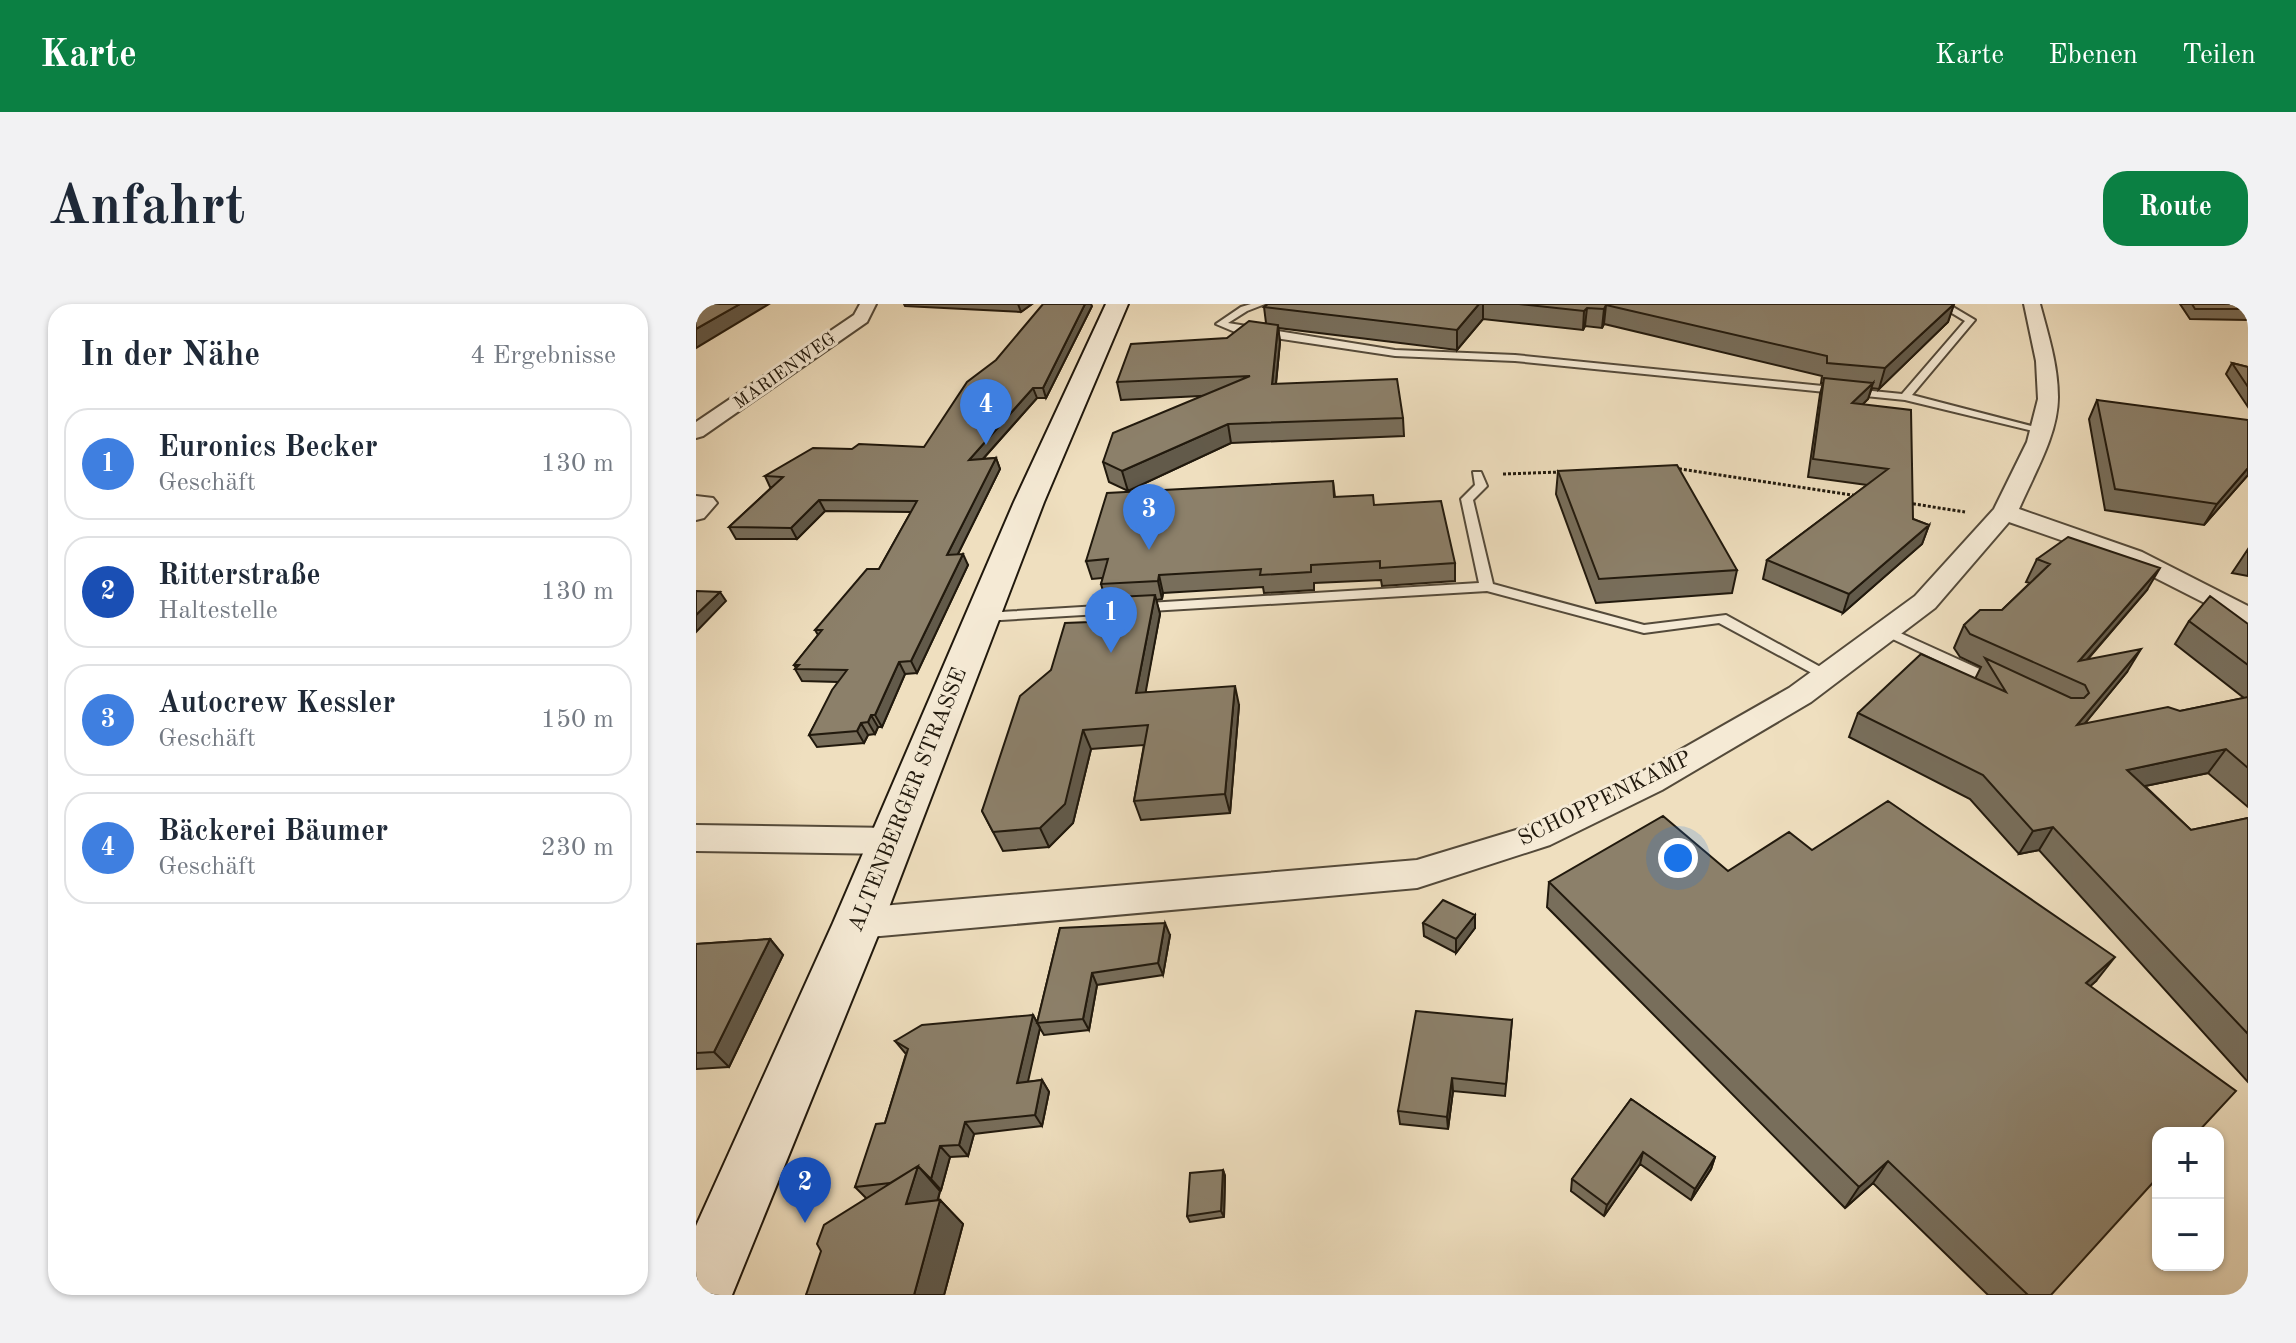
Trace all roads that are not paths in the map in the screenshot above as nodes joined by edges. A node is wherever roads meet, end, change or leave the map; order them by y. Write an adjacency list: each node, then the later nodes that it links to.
1 (868, 304): 8 (street, MARIENWEG)
2 (1117, 304): 14 (main road, ALTENBERGER STRASSE)
3 (1261, 304): 6 (lane)
4 (1941, 304): 6 (lane)
5 (2032, 304): 7 (street, SCHOPPENKAMP)
6 (1905, 397): 7 (lane)
7 (2041, 430): 12 (street, SCHOPPENKAMP)
8 (696, 432)
9 (1477, 475): 13 (lane)
10 (696, 503): 11 (street)
11 (696, 513)
12 (2003, 515): 15 (street); 16 (street, SCHOPPENKAMP)
13 (1487, 587): 14 (lane); 17 (lane)
14 (984, 617): 20 (main road, ALTENBERGER STRASSE)
15 (2248, 617)
16 (1887, 631): 17 (street, SCHOPPENKAMP); 18 (lane)
17 (1827, 675): 21 (street, SCHOPPENKAMP)
18 (2010, 689)
19 (696, 838): 20 (street)
20 (892, 841): 21 (main road, ALTENBERGER STRASSE)
21 (858, 923): 22 (main road, ALTENBERGER STRASSE)
22 (699, 1295)

